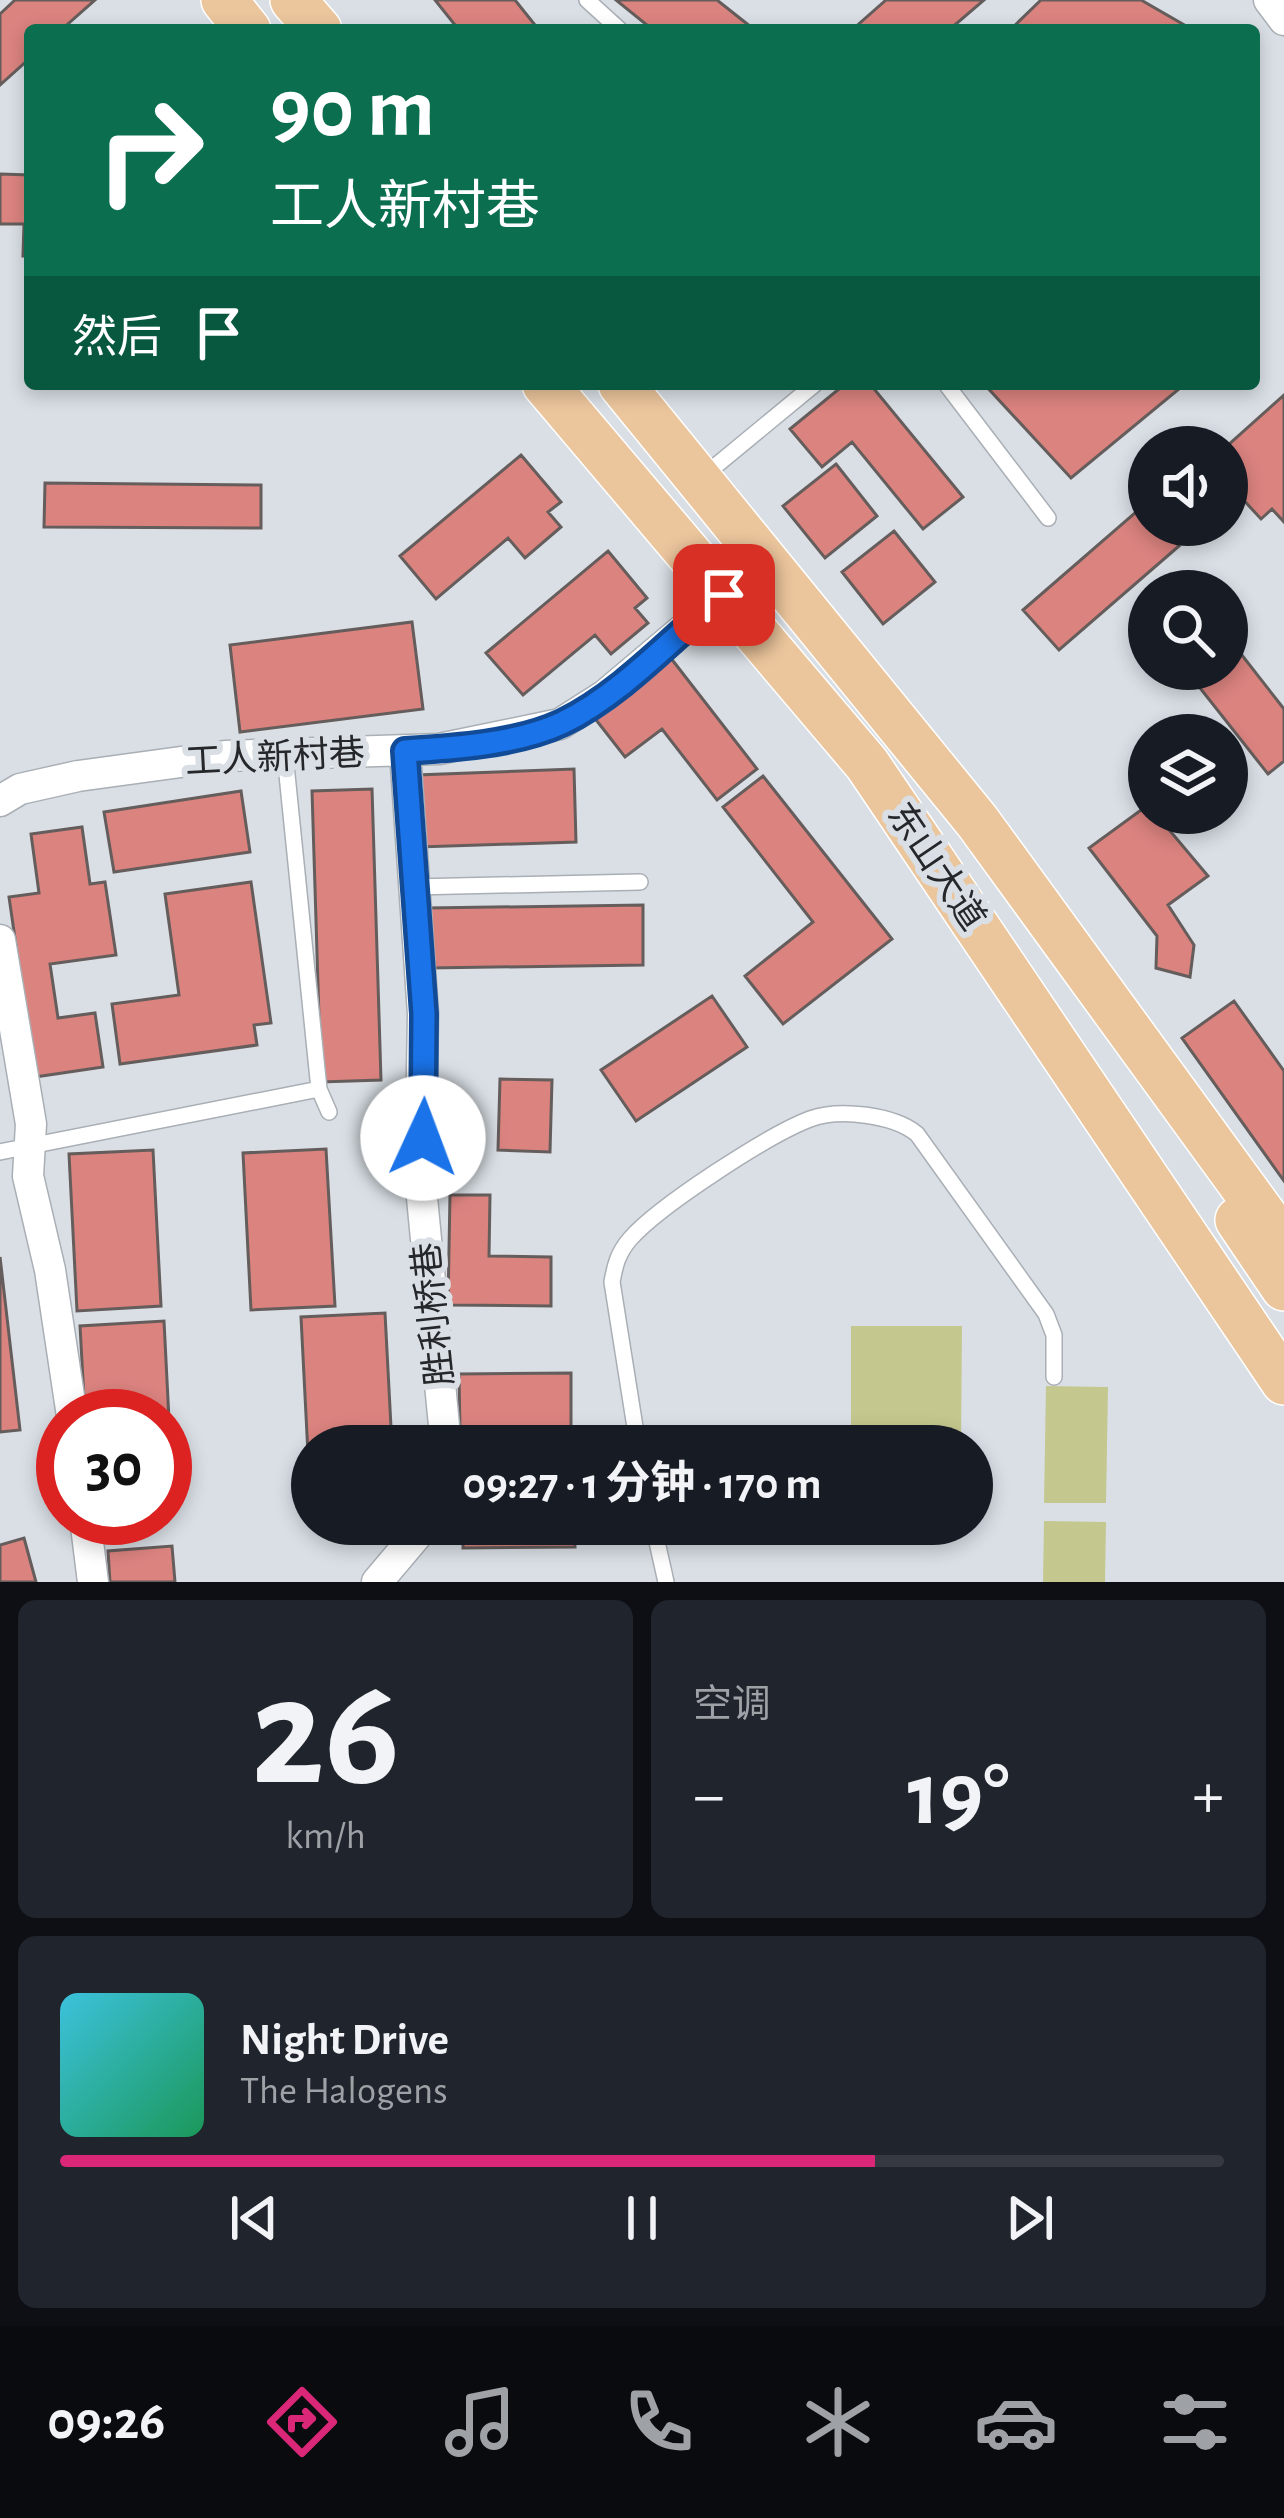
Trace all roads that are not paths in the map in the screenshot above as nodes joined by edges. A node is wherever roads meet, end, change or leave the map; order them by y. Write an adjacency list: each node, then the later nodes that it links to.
1 (224, 0): 6 (main road)
2 (293, 0): 7 (main road)
3 (586, 0): 8 (lane)
4 (1269, 0): 5 (street)
5 (1284, 20)
6 (243, 24)
7 (314, 24)
8 (613, 24)
9 (549, 390): 15 (main road, 东山大道)
10 (626, 390): 13 (main road, 东山大道)
11 (808, 390): 13 (lane)
12 (951, 390): 14 (lane)
13 (699, 479): 16 (main road, 东山大道)
14 (1048, 518)
15 (724, 595): 17 (street, 工人新村巷); 19 (main road, 东山大道)
16 (908, 737): 27 (main road, 东山大道); 28 (main road)
17 (405, 751): 18 (street, 工人新村巷); 22 (street, 胜利桥巷)
18 (285, 755): 20 (street, 工人新村巷); 24 (lane)
19 (867, 764): 29 (main road); 31 (main road, 东山大道)
20 (0, 801)
21 (640, 882): 22 (lane)
22 (413, 887): 33 (street, 胜利桥巷)
23 (0, 940): 26 (street)
24 (319, 1089): 25 (lane); 26 (lane)
25 (328, 1112)
26 (15, 1150): 32 (street)
27 (1284, 1243)
28 (1284, 1288)
29 (1284, 1341)
30 (1054, 1377): 34 (lane)
31 (1284, 1382)
32 (68, 1389)
33 (444, 1425)
34 (635, 1425)
35 (89, 1545): 38 (street)
36 (408, 1545): 39 (street)
37 (657, 1545): 40 (lane)
38 (93, 1582)
39 (377, 1582)
40 (665, 1582)

